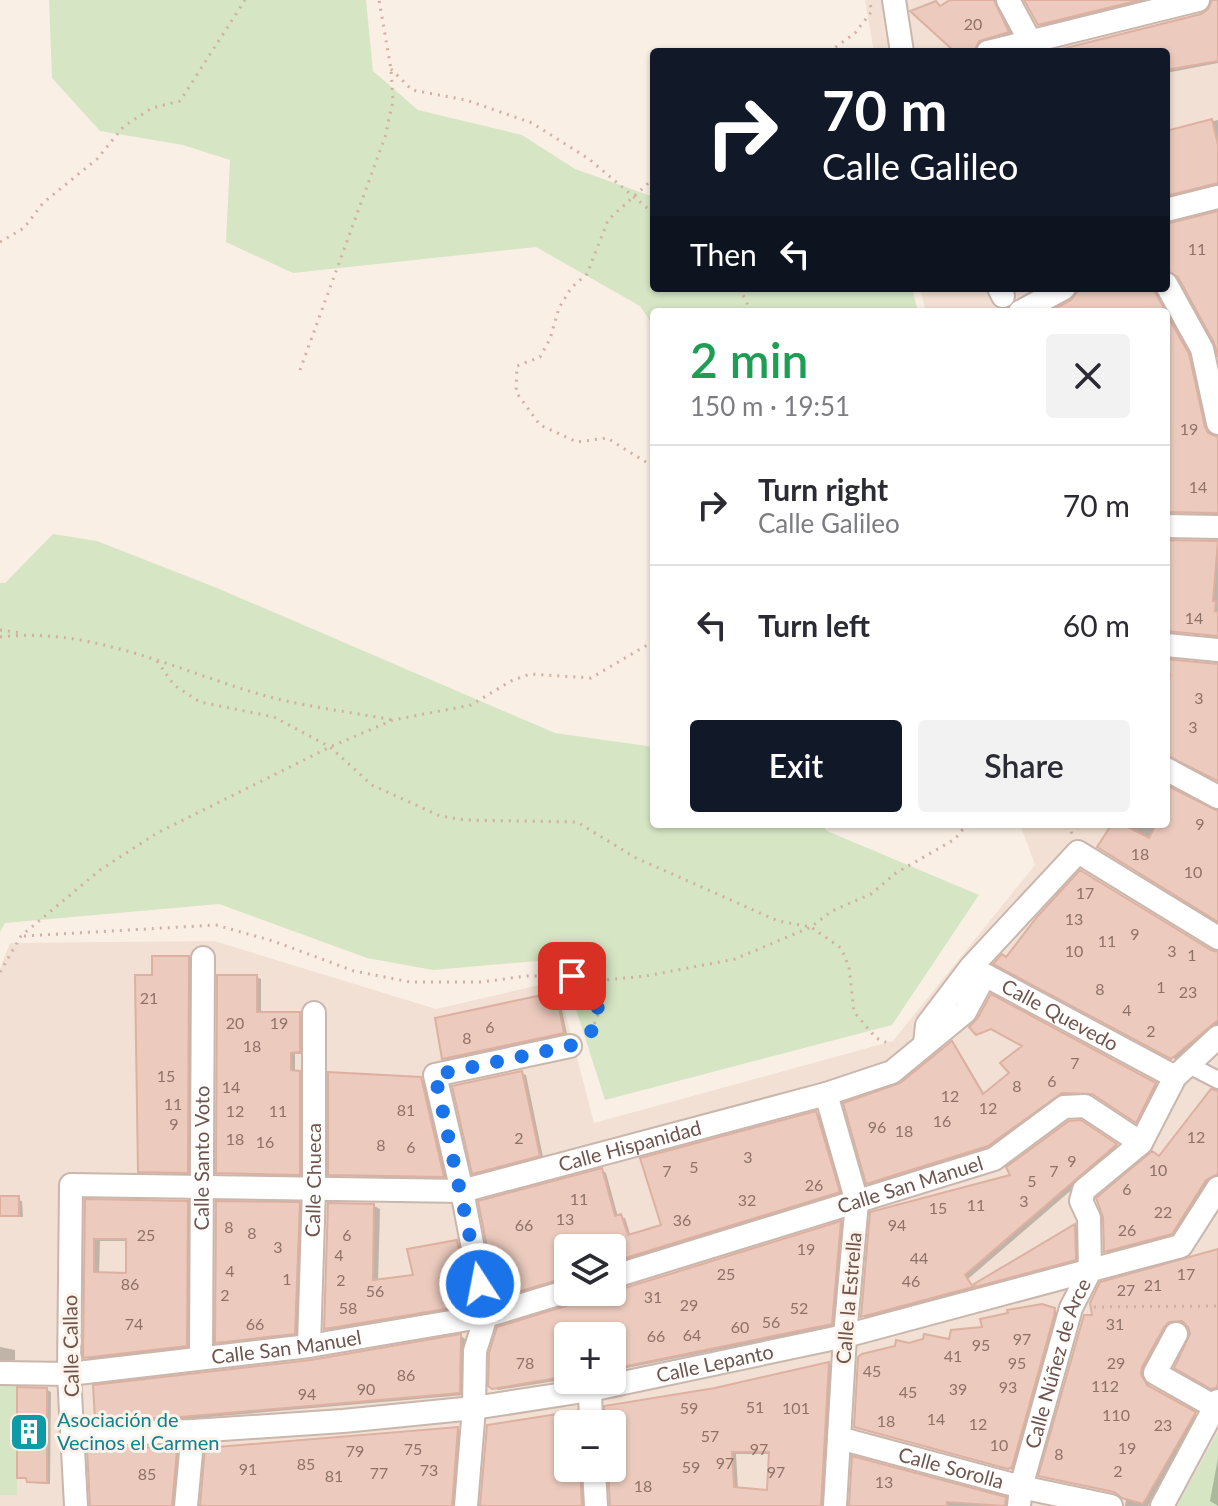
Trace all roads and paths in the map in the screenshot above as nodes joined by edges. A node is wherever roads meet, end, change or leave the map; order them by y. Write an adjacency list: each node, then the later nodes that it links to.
1 (245, 0): 16 (path)
2 (379, 0): 10 (path)
3 (869, 0): 8 (path)
4 (894, 0): 9 (street)
5 (1008, 0): 7 (street)
6 (1198, 0): 7 (street)
7 (1033, 47)
8 (834, 48)
9 (901, 48)
10 (391, 69): 12 (path); 21 (path)
11 (650, 181): 12 (path)
12 (633, 196): 15 (path); 23 (path)
13 (1218, 197): 14 (street)
14 (1170, 209)
15 (650, 211)
16 (0, 242)
17 (1170, 290): 20 (street)
18 (1057, 292): 19 (street)
19 (1027, 308)
20 (1210, 347): 22 (street)
21 (300, 370)
22 (1218, 423)
23 (650, 465)
24 (1170, 526): 25 (street)
25 (1218, 527)
26 (0, 630): 27 (path)
27 (26, 634): 28 (path); 32 (path)
28 (0, 637)
29 (650, 643): 33 (path)
30 (1170, 645): 31 (street)
31 (1218, 650)
32 (157, 661): 33 (path); 34 (path)
33 (393, 720): 34 (path)
34 (330, 747): 38 (path); 39 (path)
35 (1170, 771): 36 (street)
36 (1218, 797)
37 (964, 828): 38 (path)
38 (811, 927): 43 (path); 47 (path)
39 (21, 936): 42 (path); 43 (path)
40 (1218, 938): 47 (street)
41 (203, 958): 53 (street, Calle Santo Voto)
42 (0, 972)
43 (572, 976): 46 (path)
44 (314, 1013): 55 (street, Calle Chueca)
45 (1218, 1037): 48 (street)
46 (570, 1046): 56 (street)
47 (919, 1049): 48 (street, Calle Quevedo); 50 (street, Calle Hispanidad)
48 (1182, 1071): 49 (street, Calle Quevedo); 51 (street)
49 (1218, 1080)
50 (826, 1094): 56 (street, Calle Hispanidad); 57 (street, Calle la Estrella)
51 (1141, 1143): 57 (street, Calle San Manuel); 58 (street)
52 (71, 1185): 53 (street, Calle Hispanidad); 69 (street, Calle Callao)
53 (203, 1186): 55 (street, Calle Hispanidad); 67 (street, Calle Santo Voto)
54 (1218, 1188): 58 (street, Calle Lepanto)
55 (314, 1189): 56 (street, Calle Hispanidad); 66 (street, Calle Chueca)
56 (462, 1191): 63 (street)
57 (857, 1202): 59 (street, Calle San Manuel); 65 (street, Calle la Estrella)
58 (1090, 1271): 62 (street, Calle Núñez de Arce); 65 (street, Calle Lepanto)
59 (626, 1273)
60 (554, 1295): 63 (street, Calle San Manuel)
61 (1218, 1306): 62 (path)
62 (1071, 1308): 78 (street, Calle Núñez de Arce)
63 (486, 1316): 66 (street, Calle San Manuel); 73 (street)
64 (1176, 1334): 72 (street)
65 (845, 1336): 70 (street, Calle Lepanto); 76 (street, Calle la Estrella)
66 (309, 1346): 67 (street, Calle San Manuel)
67 (201, 1358): 69 (street, Calle San Manuel)
68 (0, 1373): 69 (street, Calle San Manuel)
69 (69, 1374): 75 (street, Calle Callao)
70 (626, 1382)
71 (564, 1394): 73 (street, Calle Lepanto)
72 (1216, 1404): 85 (street)
73 (474, 1408): 74 (street, Calle Lepanto); 81 (street)
74 (193, 1431): 75 (street, Calle Lepanto); 80 (street)
75 (74, 1435): 79 (street, Calle Callao)
76 (839, 1438): 78 (street, Calle Sorolla); 83 (street, Calle la Estrella)
77 (595, 1482): 82 (street)
78 (1020, 1496): 84 (street, Calle Sorolla)
79 (76, 1506)
80 (186, 1506)
81 (466, 1506)
82 (596, 1506)
83 (835, 1506)
84 (1111, 1506)
85 (1162, 1506)

